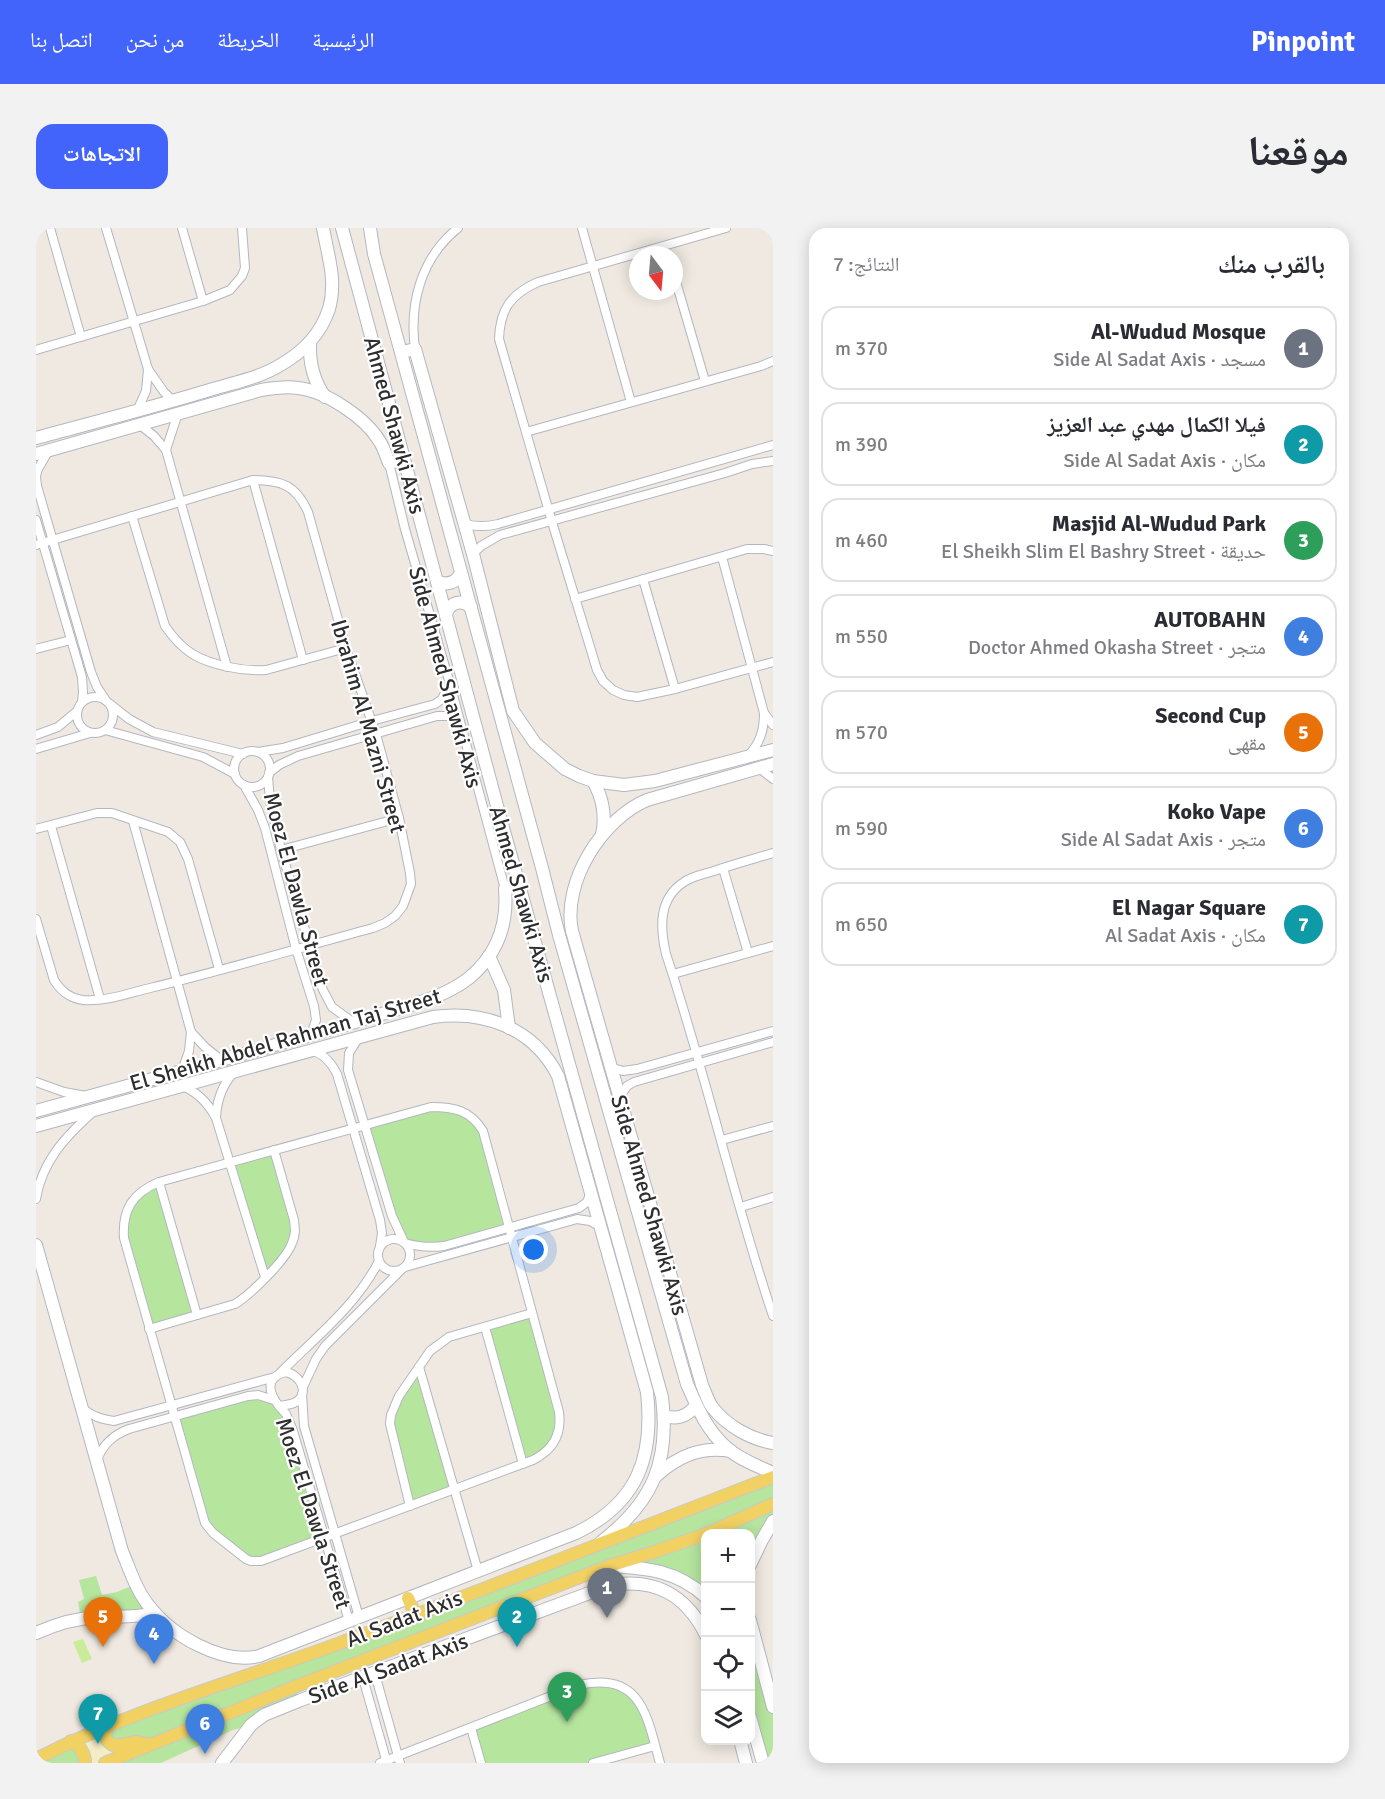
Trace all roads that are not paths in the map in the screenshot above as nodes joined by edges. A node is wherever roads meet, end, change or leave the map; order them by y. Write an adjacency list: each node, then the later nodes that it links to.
1 (50, 228): 19 (street)
2 (105, 228): 18 (street)
3 (182, 228): 17 (street)
4 (242, 228): 17 (street)
5 (323, 228): 13 (street)
6 (342, 228): 12 (street, Ahmed Shawki Axis)
7 (370, 228): 23 (street, Ahmed Shawki Axis)
8 (582, 228): 15 (street)
9 (726, 228): 11 (street)
10 (454, 230): 21 (street)
11 (680, 246)
12 (348, 253): 13 (street); 45 (street, Ahmed Shawki Axis)
13 (330, 256): 20 (street)
14 (629, 259): 15 (street)
15 (592, 266): 31 (street); 36 (street)
16 (681, 300): 28 (street)
17 (203, 301): 18 (street)
18 (134, 322): 19 (street); 27 (street)
19 (81, 337): 22 (street)
20 (310, 342): 24 (street); 26 (street)
21 (415, 348): 23 (street); 39 (street)
22 (36, 350)
23 (402, 352): 41 (street, Ahmed Shawki Axis)
24 (294, 357): 26 (street); 30 (street)
25 (773, 361): 28 (street)
26 (310, 366): 29 (street)
27 (148, 369): 30 (street); 32 (street)
28 (705, 381): 31 (street)
29 (313, 385): 33 (street); 47 (street)
30 (174, 401): 32 (street)
31 (631, 402): 36 (street)
32 (138, 411): 34 (street)
33 (178, 414): 35 (street); 43 (street)
34 (93, 422): 37 (street); 38 (street)
35 (139, 424): 37 (street); 43 (street)
36 (526, 432): 51 (street)
37 (97, 436): 42 (street)
38 (37, 437)
39 (442, 442): 41 (street); 55 (street)
40 (773, 445): 51 (street)
41 (426, 446): 61 (street, Ahmed Shawki Axis)
42 (49, 450): 44 (street); 48 (street)
43 (166, 450): 50 (street)
44 (36, 454)
45 (404, 459): 47 (street); 63 (street, Ahmed Shawki Axis)
46 (773, 461): 54 (street)
47 (389, 464): 74 (street, Side Ahmed Shawki Axis)
48 (36, 477): 56 (street)
49 (253, 480): 50 (street, Ibrahim Al Mazni Street); 68 (street, Ibrahim Al Mazni Street); 70 (street)
50 (180, 502): 52 (street, Ibrahim Al Mazni Street); 72 (street)
51 (549, 510): 54 (street); 55 (street)
52 (132, 516): 56 (street, Ibrahim Al Mazni Street); 72 (street)
53 (36, 520): 57 (street)
54 (552, 522): 59 (street); 64 (street)
55 (465, 524): 59 (street)
56 (52, 540): 57 (street, Ibrahim Al Mazni Street); 77 (street)
57 (39, 544): 67 (street)
58 (773, 551): 60 (street)
59 (473, 554): 79 (street)
60 (722, 557): 62 (street); 73 (street)
61 (461, 573): 63 (street); 65 (street, Ahmed Shawki Axis)
62 (643, 579): 64 (street); 75 (street)
63 (437, 581): 66 (street, Ahmed Shawki Axis)
64 (575, 599): 75 (street)
65 (471, 607): 66 (street); 81 (street, Ahmed Shawki Axis)
66 (446, 614): 112 (street, Ahmed Shawki Axis)
67 (71, 640): 69 (street); 76 (street)
68 (346, 648): 70 (street); 83 (street, Ibrahim Al Mazni Street)
69 (36, 649)
70 (303, 660): 72 (street)
71 (773, 662): 73 (street)
72 (227, 667)
73 (752, 668): 75 (street); 80 (street)
74 (450, 684): 82 (street, Side Ahmed Shawki Axis); 83 (street)
75 (675, 689)
76 (82, 702): 77 (street); 78 (street)
77 (108, 702): 85 (street); 92 (street)
78 (77, 711): 86 (street); 88 (street)
79 (513, 711): 81 (street); 99 (street)
80 (764, 713): 84 (street); 93 (street)
81 (500, 714): 116 (street, Ahmed Shawki Axis)
82 (459, 719): 87 (street); 113 (street, Side Ahmed Shawki Axis)
83 (372, 721): 87 (street, Ibrahim Al Mazni Street); 91 (street)
84 (773, 725)
85 (105, 730): 86 (street); 96 (street, Moez El Dawla Street)
86 (90, 733): 89 (street)
87 (376, 734): 97 (street); 104 (street, Ibrahim Al Mazni Street)
88 (36, 735)
89 (36, 749)
90 (773, 750): 93 (street)
91 (258, 752): 92 (street); 97 (street)
92 (243, 753): 96 (street)
93 (747, 758): 101 (street)
94 (773, 764): 95 (street)
95 (756, 768): 98 (street); 103 (street)
96 (235, 774): 100 (street)
97 (269, 775): 100 (street); 109 (street, Moez El Dawla Street)
98 (773, 780)
99 (593, 781): 101 (street); 102 (street)
100 (244, 785): 119 (street, Moez El Dawla Street)
101 (624, 785): 102 (street)
102 (603, 805): 103 (street); 108 (street)
103 (629, 809): 108 (street)
104 (399, 818): 109 (street); 117 (street, Ibrahim Al Mazni Street)
105 (134, 821): 106 (street); 122 (street); 124 (street)
106 (51, 826): 107 (street); 125 (street)
107 (36, 829)
108 (598, 841): 115 (street, Side Ahmed Shawki Axis)
109 (281, 850): 117 (street, Moez El Dawla Street)
110 (773, 853): 111 (street)
111 (723, 868): 120 (street); 123 (street)
112 (520, 885): 113 (street); 142 (street, Ahmed Shawki Axis)
113 (506, 889): 121 (street, El Sheikh Abdel Rahman Taj Street)
114 (36, 918): 125 (street, Ibrahim Al Mazni Street)
115 (572, 931): 116 (street); 137 (street, Side Ahmed Shawki Axis)
116 (559, 934): 183 (street, Ahmed Shawki Axis)
117 (309, 946): 119 (street, Ibrahim Al Mazni Street); 126 (street, Moez El Dawla Street)
118 (773, 946): 120 (street)
119 (296, 949): 122 (street, Ibrahim Al Mazni Street); 130 (street, Moez El Dawla Street)
120 (748, 953): 123 (street)
121 (489, 956): 126 (street, El Sheikh Abdel Rahman Taj Street); 127 (street)
122 (219, 969): 124 (street, Ibrahim Al Mazni Street)
123 (673, 974): 134 (street)
124 (178, 981): 125 (street, Ibrahim Al Mazni Street); 129 (street)
125 (100, 999)
126 (354, 1023): 130 (street, El Sheikh Abdel Rahman Taj Street); 131 (street)
127 (508, 1028): 131 (street, El Sheikh Abdel Rahman Taj Street); 143 (street)
128 (773, 1030): 134 (street)
129 (191, 1032): 135 (street); 138 (street)
130 (311, 1035): 135 (street, El Sheikh Abdel Rahman Taj Street)
131 (359, 1037): 133 (street, El Sheikh Abdel Rahman Taj Street); 149 (street)
132 (773, 1042): 136 (street)
133 (310, 1050): 139 (street, El Sheikh Abdel Rahman Taj Street); 152 (street)
134 (697, 1052): 136 (street); 137 (street)
135 (220, 1060): 138 (street, El Sheikh Abdel Rahman Taj Street)
136 (700, 1062): 145 (street); 153 (street)
137 (610, 1067): 145 (street, Side Ahmed Shawki Axis)
138 (182, 1071): 144 (street, El Sheikh Abdel Rahman Taj Street)
139 (234, 1071): 141 (street, El Sheikh Abdel Rahman Taj Street); 148 (street)
140 (36, 1082): 144 (street)
141 (182, 1086): 146 (street, El Sheikh Abdel Rahman Taj Street); 148 (street)
142 (577, 1090): 143 (street); 167 (street, Ahmed Shawki Axis)
143 (563, 1094): 157 (street)
144 (89, 1097): 147 (street, El Sheikh Abdel Rahman Taj Street)
145 (619, 1098): 188 (street, Side Ahmed Shawki Axis)
146 (96, 1110): 150 (street, El Sheikh Abdel Rahman Taj Street); 159 (street)
147 (36, 1112)
148 (216, 1118): 155 (street)
149 (364, 1125): 152 (street); 162 (street); 164 (street)
150 (36, 1126)
151 (773, 1126): 153 (street)
152 (352, 1128): 154 (street); 166 (street)
153 (722, 1140): 160 (street)
154 (274, 1150): 155 (street); 171 (street)
155 (231, 1161): 156 (street); 171 (street)
156 (159, 1182): 175 (street); 178 (street)
157 (591, 1192): 161 (street); 162 (street)
158 (773, 1197): 160 (street)
159 (36, 1199)
160 (741, 1207): 173 (street)
161 (601, 1227): 163 (street); 169 (street)
162 (509, 1228): 163 (street); 164 (street)
163 (512, 1238): 170 (street); 174 (street)
164 (405, 1243): 166 (street); 170 (street)
165 (36, 1245): 185 (street)
166 (380, 1246): 168 (street)
167 (624, 1258): 169 (street); 187 (street, Ahmed Shawki Axis)
168 (379, 1261): 170 (street); 180 (street)
169 (611, 1262): 205 (street)
170 (403, 1268): 181 (street, Moez El Dawla Street)
171 (265, 1277): 175 (street)
172 (773, 1283): 173 (street)
173 (763, 1286): 176 (street)
174 (532, 1313): 177 (street); 191 (street)
175 (197, 1315): 178 (street)
176 (773, 1316)
177 (484, 1327): 179 (street); 191 (street)
178 (149, 1329): 184 (street)
179 (418, 1367): 194 (street); 196 (street)
180 (277, 1375): 181 (street); 182 (street); 184 (street)
181 (302, 1390): 182 (street); 199 (street, Moez El Dawla Street)
182 (277, 1403): 186 (street); 201 (street, Moez El Dawla Street)
183 (696, 1405): 187 (street); 189 (street, Ahmed Shawki Axis)
184 (171, 1406): 185 (street); 186 (street)
185 (81, 1407): 190 (street)
186 (174, 1416): 190 (street); 201 (street)
187 (664, 1416): 193 (street, Ahmed Shawki Axis)
188 (773, 1443)
189 (731, 1452): 192 (street, Ahmed Shawki Axis); 193 (street)
190 (96, 1461): 208 (street)
191 (523, 1464): 194 (street)
192 (773, 1475): 202 (main road, Al Sadat Axis)
193 (655, 1477): 202 (street, Ahmed Shawki Axis)
194 (454, 1490): 196 (street); 205 (street)
195 (773, 1504): 198 (main road, Al Sadat Axis)
196 (410, 1506): 199 (street)
197 (773, 1521): 203 (street)
198 (717, 1529)
199 (334, 1534): 201 (street); 210 (street, Moez El Dawla Street)
200 (701, 1536): 204 (main road, Al Sadat Axis)
201 (324, 1538): 210 (street, Moez El Dawla Street)
202 (601, 1543): 209 (main road, Al Sadat Axis)
203 (755, 1555)
204 (609, 1566): 206 (street); 215 (main road, Al Sadat Axis)
205 (478, 1571): 207 (street)
206 (701, 1590)
207 (408, 1598): 209 (main road); 210 (street)
208 (155, 1613): 210 (street); 212 (street)
209 (415, 1614): 218 (main road, Al Sadat Axis)
210 (354, 1619)
211 (701, 1628): 214 (street, Side Al Sadat Axis)
212 (36, 1633)
213 (755, 1637): 217 (street)
214 (369, 1676): 216 (street, Side Al Sadat Axis); 225 (street); 227 (street)
215 (294, 1687): 216 (main road); 222 (main road, Al Sadat Axis)
216 (301, 1700): 230 (street, Side Al Sadat Axis)
217 (772, 1702)
218 (108, 1725): 221 (main road, Al Sadat Axis); 222 (main road)
219 (471, 1728): 224 (street); 225 (street); 231 (street)
220 (755, 1735): 235 (street)
221 (71, 1741): 226 (main road, Al Sadat Axis); 228 (main road)
222 (150, 1744): 229 (main road, Al Sadat Axis)
223 (741, 1745): 234 (street)
224 (655, 1746): 232 (street); 233 (street)
225 (399, 1759): 227 (street)
226 (36, 1760)
227 (385, 1762)
228 (85, 1763)
229 (105, 1763)
230 (222, 1763)
231 (481, 1763)
232 (593, 1763)
233 (660, 1763)
234 (746, 1763)
235 (763, 1763)

